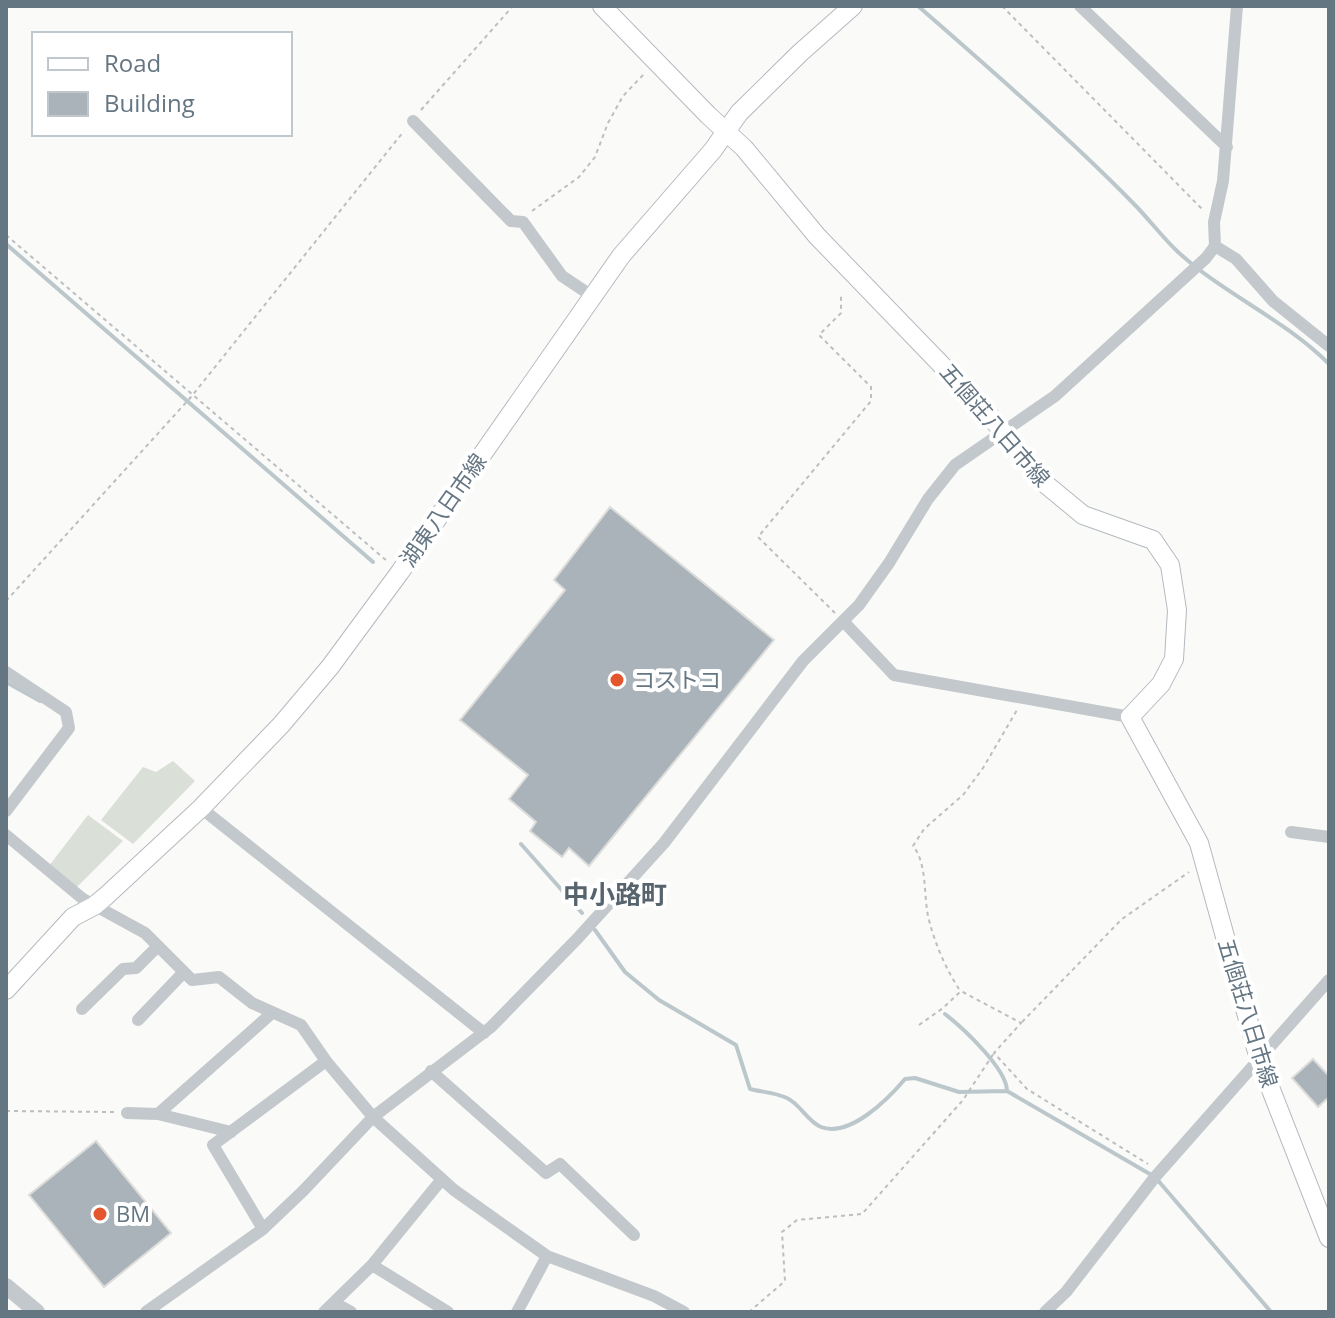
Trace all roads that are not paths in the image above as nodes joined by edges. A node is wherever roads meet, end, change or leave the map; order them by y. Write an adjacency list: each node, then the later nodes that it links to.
1 (602, 6): 6 (main road, 五個荘八日市線)
2 (853, 6): 6 (main road, 湖東八日市線)
3 (1080, 6): 7 (street)
4 (1237, 6): 7 (street)
5 (413, 121): 9 (street)
6 (726, 132): 9 (main road, 湖東八日市線); 11 (main road, 五個荘八日市線)
7 (1227, 147): 8 (street)
8 (1215, 246): 10 (street); 11 (street)
9 (592, 296): 15 (main road, 湖東八日市線)
10 (1329, 346)
11 (1004, 433): 12 (street); 14 (main road, 五個荘八日市線)
12 (840, 618): 14 (street); 28 (street)
13 (6, 672): 16 (street)
14 (1130, 717): 29 (main road, 五個荘八日市線)
15 (201, 808): 20 (main road, 湖東八日市線); 28 (street)
16 (6, 811)
17 (1291, 832): 19 (street)
18 (6, 835): 20 (street)
19 (1329, 837)
20 (94, 906): 21 (street); 24 (main road, 湖東八日市線)
21 (158, 946): 22 (street); 25 (street)
22 (184, 972): 26 (street); 27 (street)
23 (1329, 980): 29 (street)
24 (6, 990)
25 (82, 1009)
26 (272, 1013): 30 (street); 33 (street)
27 (138, 1020)
28 (484, 1033): 31 (street)
29 (1259, 1059): 39 (main road, 五個荘八日市線); 51 (street)
30 (326, 1061): 34 (street); 35 (street)
31 (431, 1071): 34 (street); 38 (street)
32 (127, 1113): 33 (street)
33 (158, 1114): 35 (street)
34 (373, 1117): 36 (street); 37 (street)
35 (231, 1132): 37 (street)
36 (442, 1179): 40 (street); 41 (street)
37 (263, 1229): 45 (street)
38 (634, 1235)
39 (1329, 1238)
40 (547, 1256): 49 (street); 50 (street)
41 (372, 1265): 43 (street); 48 (street)
42 (6, 1286): 44 (street)
43 (335, 1303): 46 (street); 47 (street)
44 (37, 1312)
45 (146, 1312)
46 (324, 1312)
47 (351, 1312)
48 (448, 1312)
49 (517, 1312)
50 (684, 1312)
51 (1045, 1312)

